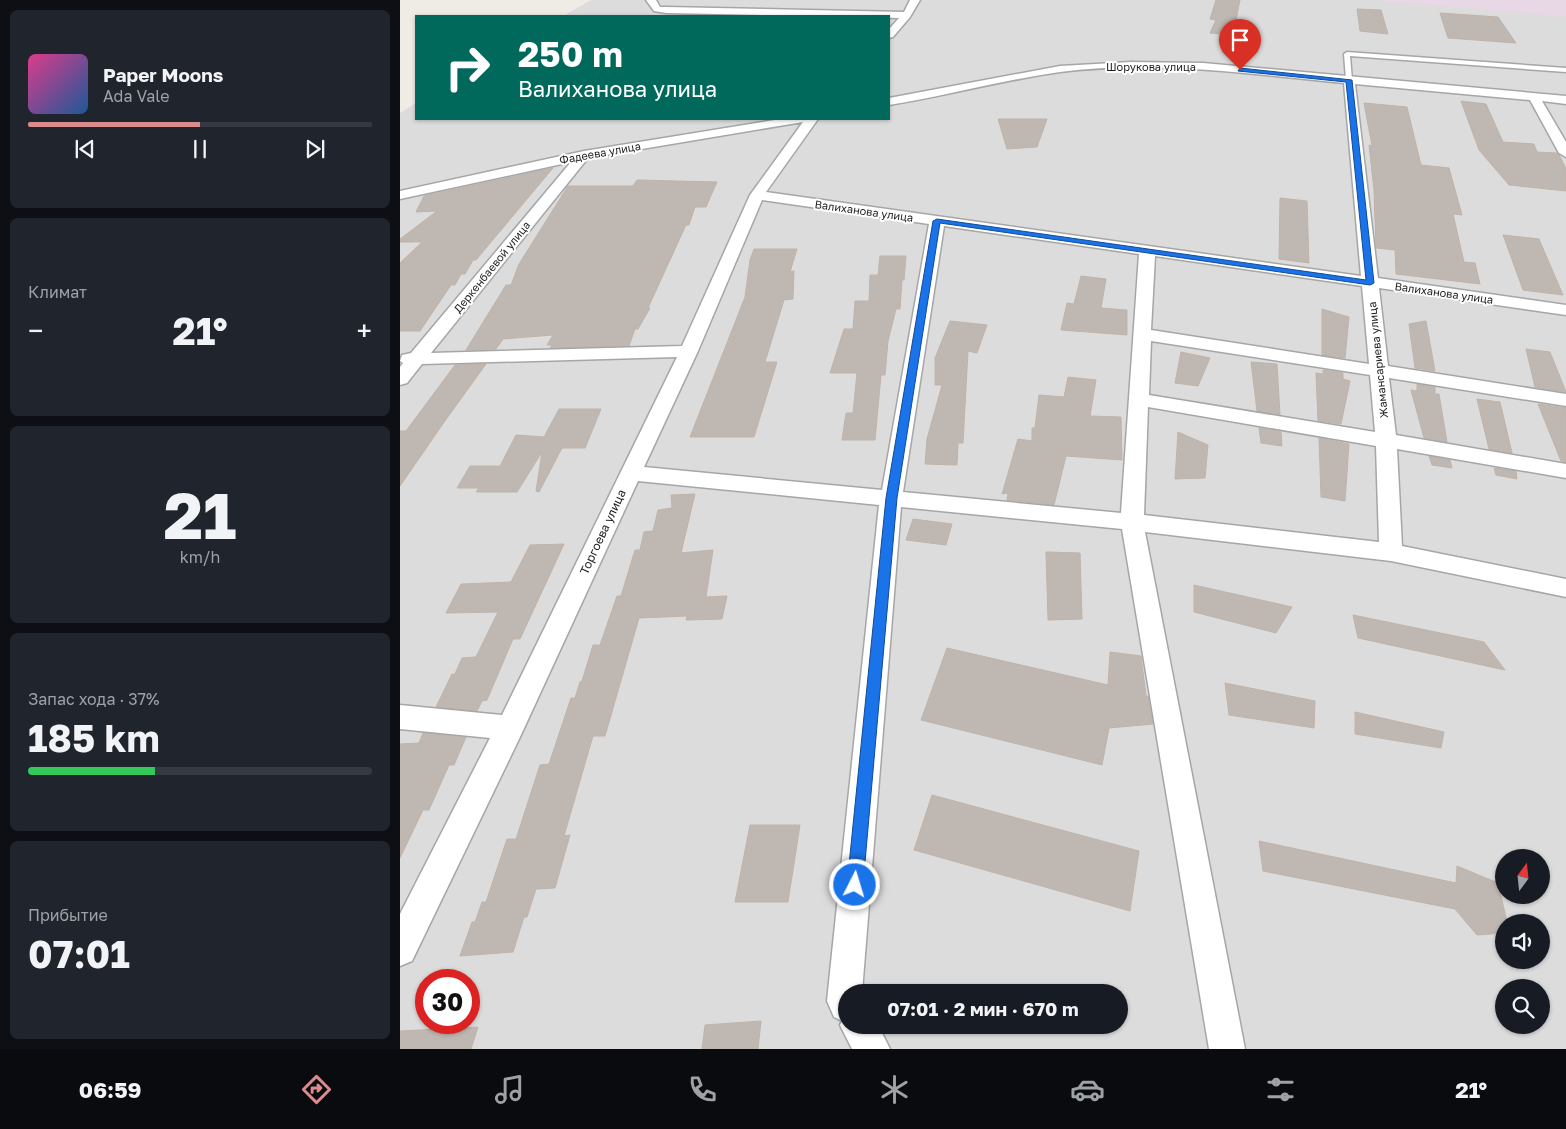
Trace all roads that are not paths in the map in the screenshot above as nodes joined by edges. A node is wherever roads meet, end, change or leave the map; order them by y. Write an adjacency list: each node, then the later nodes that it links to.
1 (651, 0): 3 (street)
2 (915, 0): 3 (street)
3 (907, 15): 4 (street)
4 (890, 34)
5 (1566, 70): 6 (lane)
6 (1349, 80): 7 (street, Шорукова улица); 9 (street, Шорукова улица); 18 (street, Жамансариева улица)
7 (1534, 97): 8 (street, Шорукова улица); 12 (street)
8 (1566, 100)
9 (890, 102)
10 (796, 120): 13 (street, Фадеева улица)
11 (811, 120): 15 (street, Торгоева улица)
12 (1566, 153)
13 (584, 155): 14 (street, Фадеева улица); 22 (street, Деркенбаевой улица)
14 (400, 194)
15 (757, 196): 16 (street, Валиханова улица); 21 (street, Торгоева улица)
16 (937, 221): 17 (street, Валиханова улица); 30 (street)
17 (1147, 250): 18 (street, Валиханова улица); 20 (street)
18 (1370, 283): 19 (street, Валиханова улица); 23 (street, Жамансариева улица)
19 (1566, 310)
20 (1143, 334): 23 (street); 25 (street)
21 (689, 351): 22 (street); 29 (street, Торгоева улица)
22 (408, 359): 24 (street, Деркенбаевой улица)
23 (1379, 372): 26 (street); 27 (street, Жамансариева улица)
24 (400, 379)
25 (1140, 399): 27 (street); 31 (street)
26 (1566, 400)
27 (1386, 440): 28 (street); 32 (street, Жамансариева улица)
28 (1566, 471)
29 (631, 473): 30 (street); 35 (street, Торгоева улица)
30 (891, 498): 31 (street); 37 (street)
31 (1132, 522): 32 (street); 40 (street)
32 (1391, 552): 33 (street)
33 (1566, 588)
34 (400, 717): 35 (street)
35 (510, 728): 36 (street, Торгоева улица)
36 (400, 949)
37 (846, 984)
38 (863, 1034): 39 (street)
39 (872, 1049)
40 (1227, 1049)

